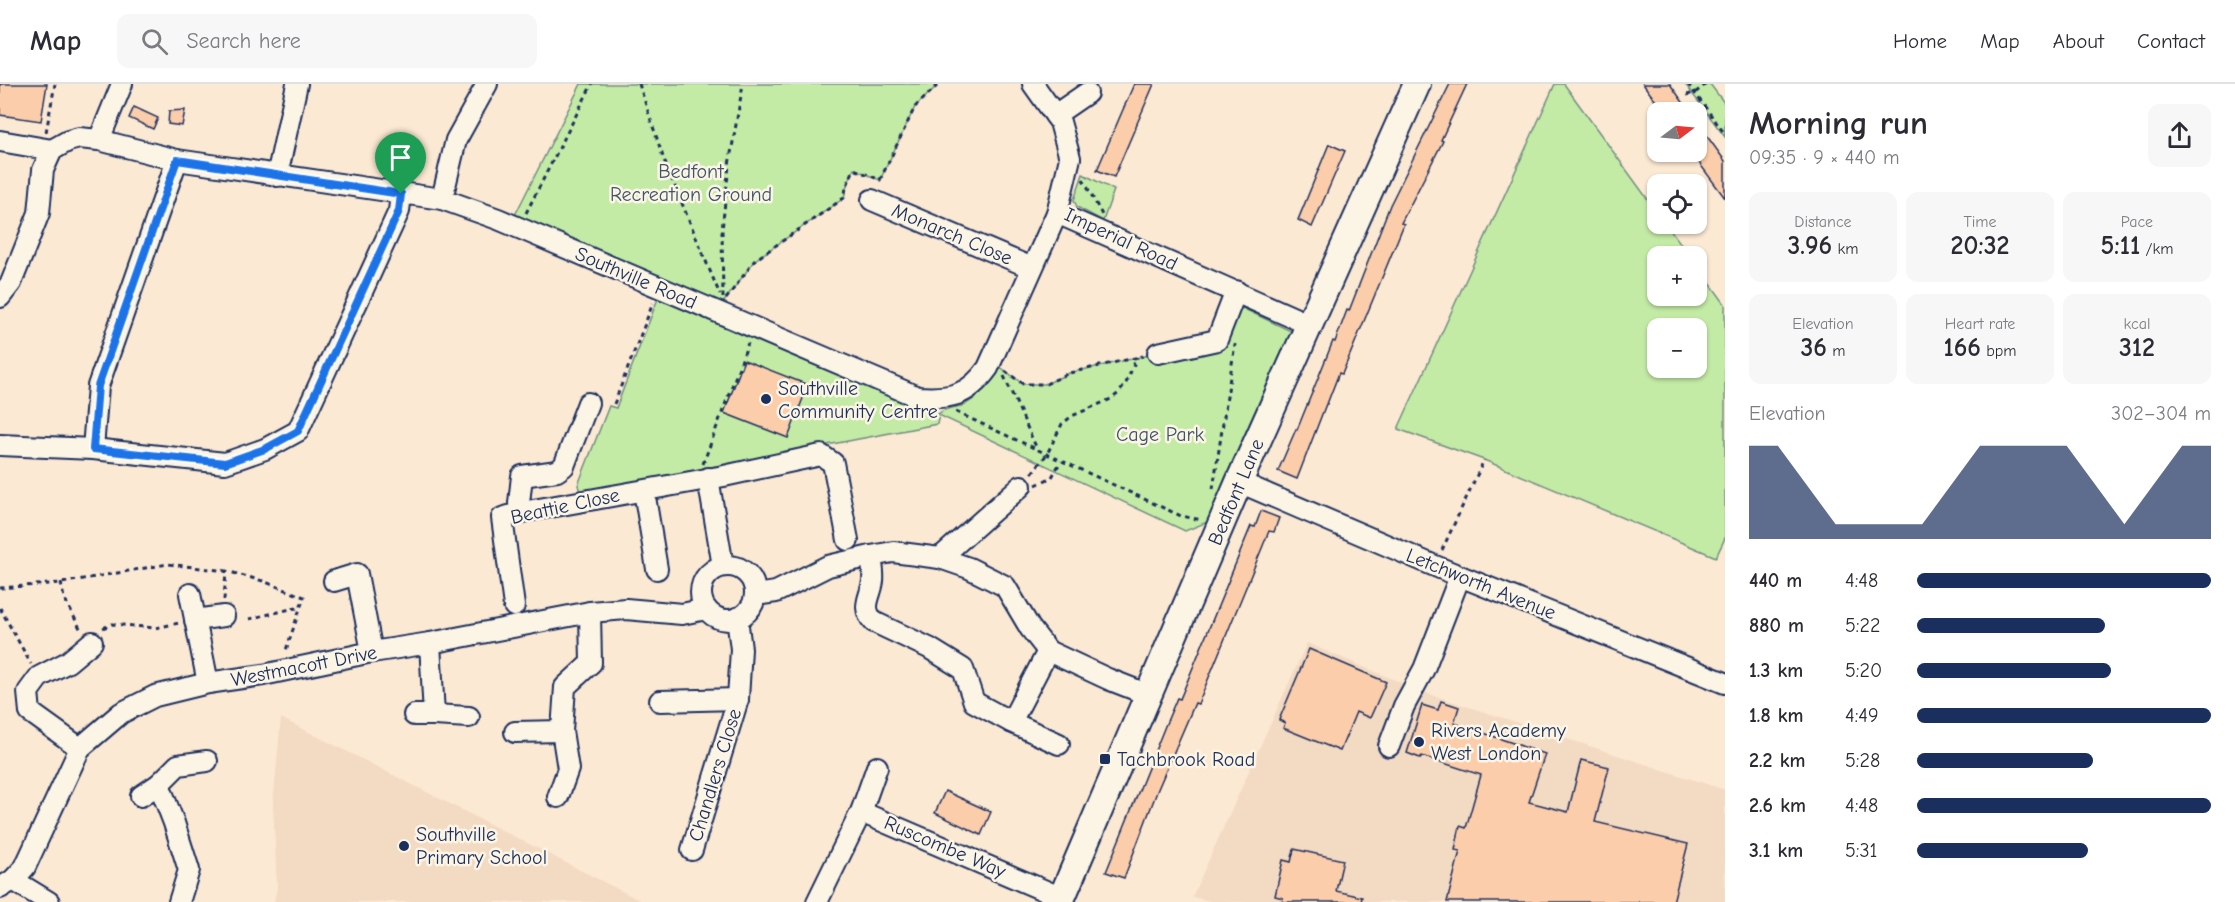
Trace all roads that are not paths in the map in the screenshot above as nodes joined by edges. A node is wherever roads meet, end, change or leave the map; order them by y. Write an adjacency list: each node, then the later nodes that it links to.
1 (122, 84): 8 (street)
2 (297, 84): 12 (street)
3 (487, 84): 14 (street)
4 (1033, 84): 7 (street, Imperial Road)
5 (1417, 84): 20 (main road, Bedfont Lane)
6 (1087, 93): 7 (street)
7 (1055, 115): 16 (street, Imperial Road)
8 (99, 140): 10 (street, Southville Road); 11 (street, Southville Road)
9 (0, 141): 10 (street)
10 (48, 150): 19 (street)
11 (177, 160): 12 (street, Southville Road); 24 (street)
12 (277, 177): 13 (street, Southville Road)
13 (401, 194): 14 (street, Southville Road); 24 (street)
14 (442, 199): 17 (street, Southville Road)
15 (872, 200): 17 (street, Monarch Close)
16 (1057, 213): 17 (street, Southville Road); 18 (street, Imperial Road)
17 (1032, 268)
18 (1236, 291): 20 (street, Imperial Road); 21 (street)
19 (0, 297)
20 (1310, 325): 27 (main road, Bedfont Lane)
21 (1158, 353)
22 (588, 404): 29 (street)
23 (0, 445): 24 (street)
24 (93, 449)
25 (705, 479): 28 (street, Beattie Close); 30 (street, Beattie Close); 33 (street)
26 (1030, 482): 32 (street)
27 (1239, 482): 35 (street, Letchworth Avenue); 51 (main road, Bedfont Lane)
28 (644, 491): 29 (street, Beattie Close); 34 (street, Beattie Close)
29 (522, 512): 39 (street, Beattie Close)
30 (848, 540)
31 (871, 556): 32 (street); 38 (street); 57 (street)
32 (940, 558): 47 (street)
33 (723, 566): 38 (street); 40 (street)
34 (657, 569)
35 (1460, 576): 50 (street, Letchworth Avenue); 61 (street)
36 (334, 581): 48 (street)
37 (190, 594): 44 (street)
38 (755, 595): 43 (street)
39 (514, 606)
40 (706, 609): 41 (street, Westmacott Drive); 43 (street)
41 (590, 612): 46 (street, Westmacott Drive); 58 (street)
42 (224, 616): 44 (street)
43 (737, 618): 52 (street, Chandlers Close)
44 (195, 620): 49 (street)
45 (92, 642): 62 (street)
46 (430, 643): 48 (street, Westmacott Drive); 55 (street)
47 (1048, 651): 51 (street); 57 (street)
48 (372, 652): 49 (street, Westmacott Drive)
49 (208, 683): 62 (street, Westmacott Drive)
50 (1725, 683)
51 (1149, 695): 71 (main road, Bedfont Lane)
52 (738, 699): 53 (street, Chandlers Close); 69 (street, Chandlers Close)
53 (660, 701)
54 (414, 715): 55 (street)
55 (434, 715): 56 (street)
56 (470, 717)
57 (1011, 722): 60 (street)
58 (562, 731): 59 (street); 67 (street)
59 (514, 732)
60 (1059, 744)
61 (1389, 746)
62 (80, 748): 70 (street, Westmacott Drive)
63 (207, 761): 65 (street)
64 (877, 767): 68 (street, Ruscombe Way)
65 (159, 784): 66 (street); 73 (street)
66 (141, 796)
67 (558, 797)
68 (861, 812): 71 (street, Ruscombe Way); 74 (street, Ruscombe Way)
69 (692, 850)
70 (6, 884): 72 (street)
71 (1061, 900)
72 (49, 902)
73 (179, 902)
74 (817, 902)

